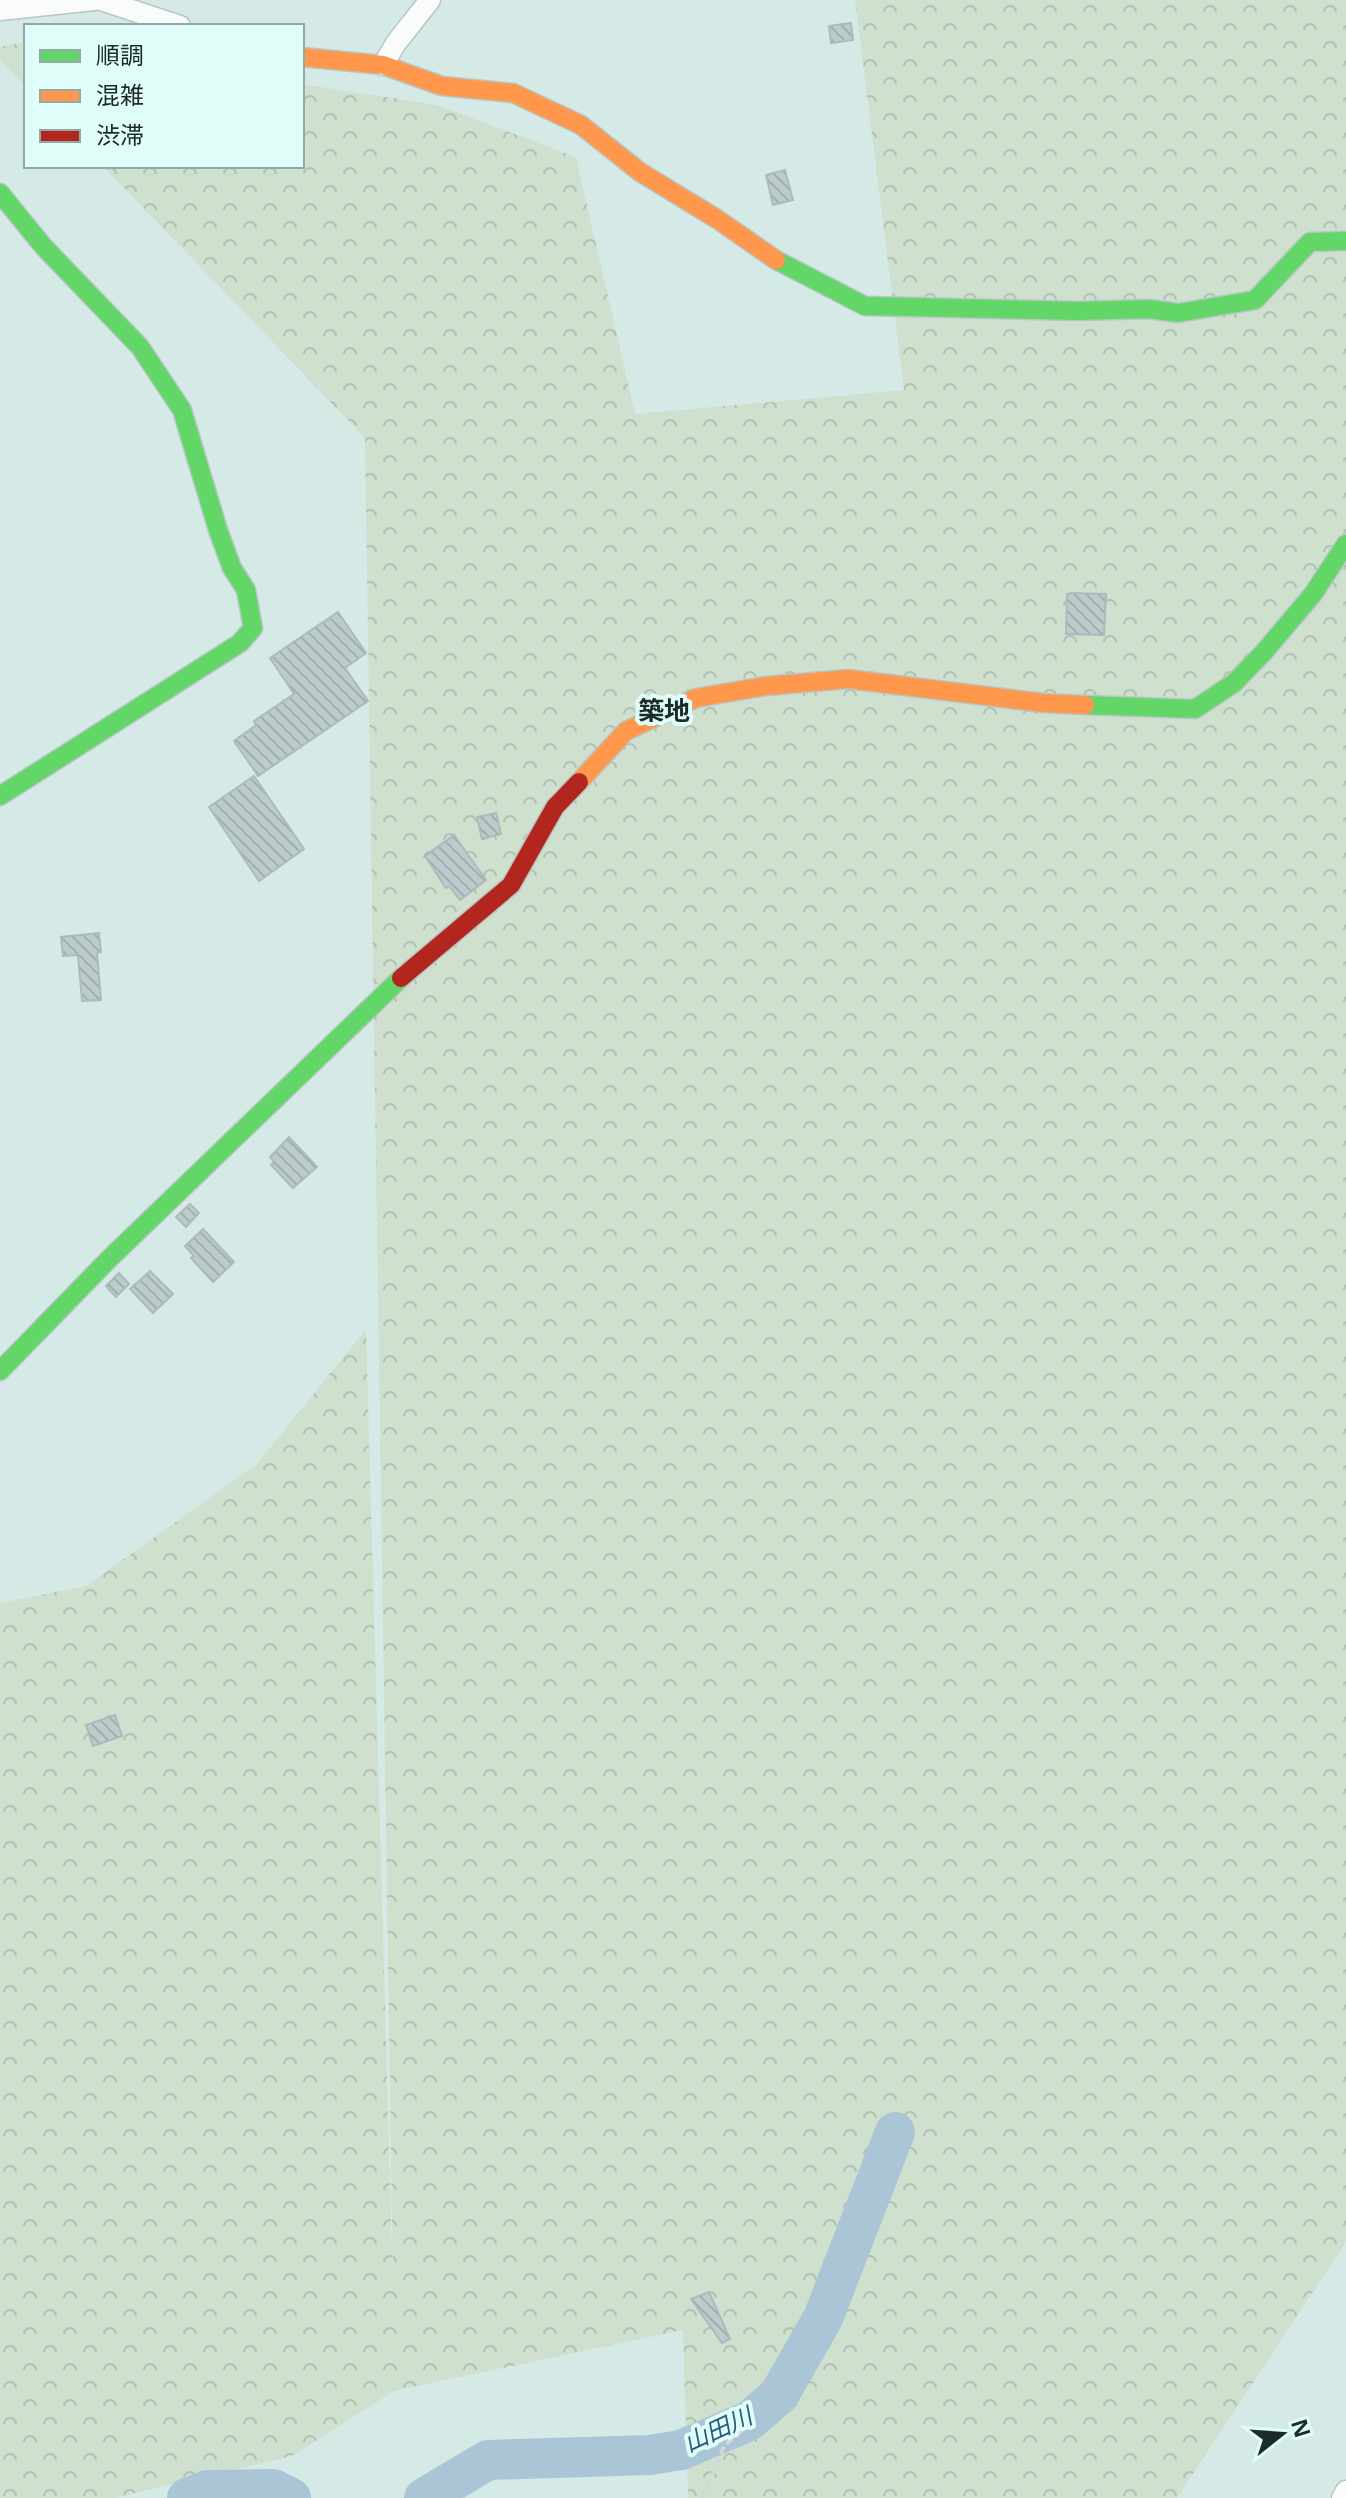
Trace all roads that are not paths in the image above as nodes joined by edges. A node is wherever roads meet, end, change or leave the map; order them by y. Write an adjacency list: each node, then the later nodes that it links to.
1 (94, 0): 4 (street)
2 (101, 0): 5 (street)
3 (430, 0): 7 (street)
4 (0, 10)
5 (174, 24)
6 (304, 57): 7 (street)
7 (383, 65): 9 (street)
8 (0, 193): 11 (street)
9 (1346, 241)
10 (1346, 544): 12 (street)
11 (0, 796)
12 (0, 1371)
13 (1346, 2491): 14 (street)
14 (1342, 2498)

